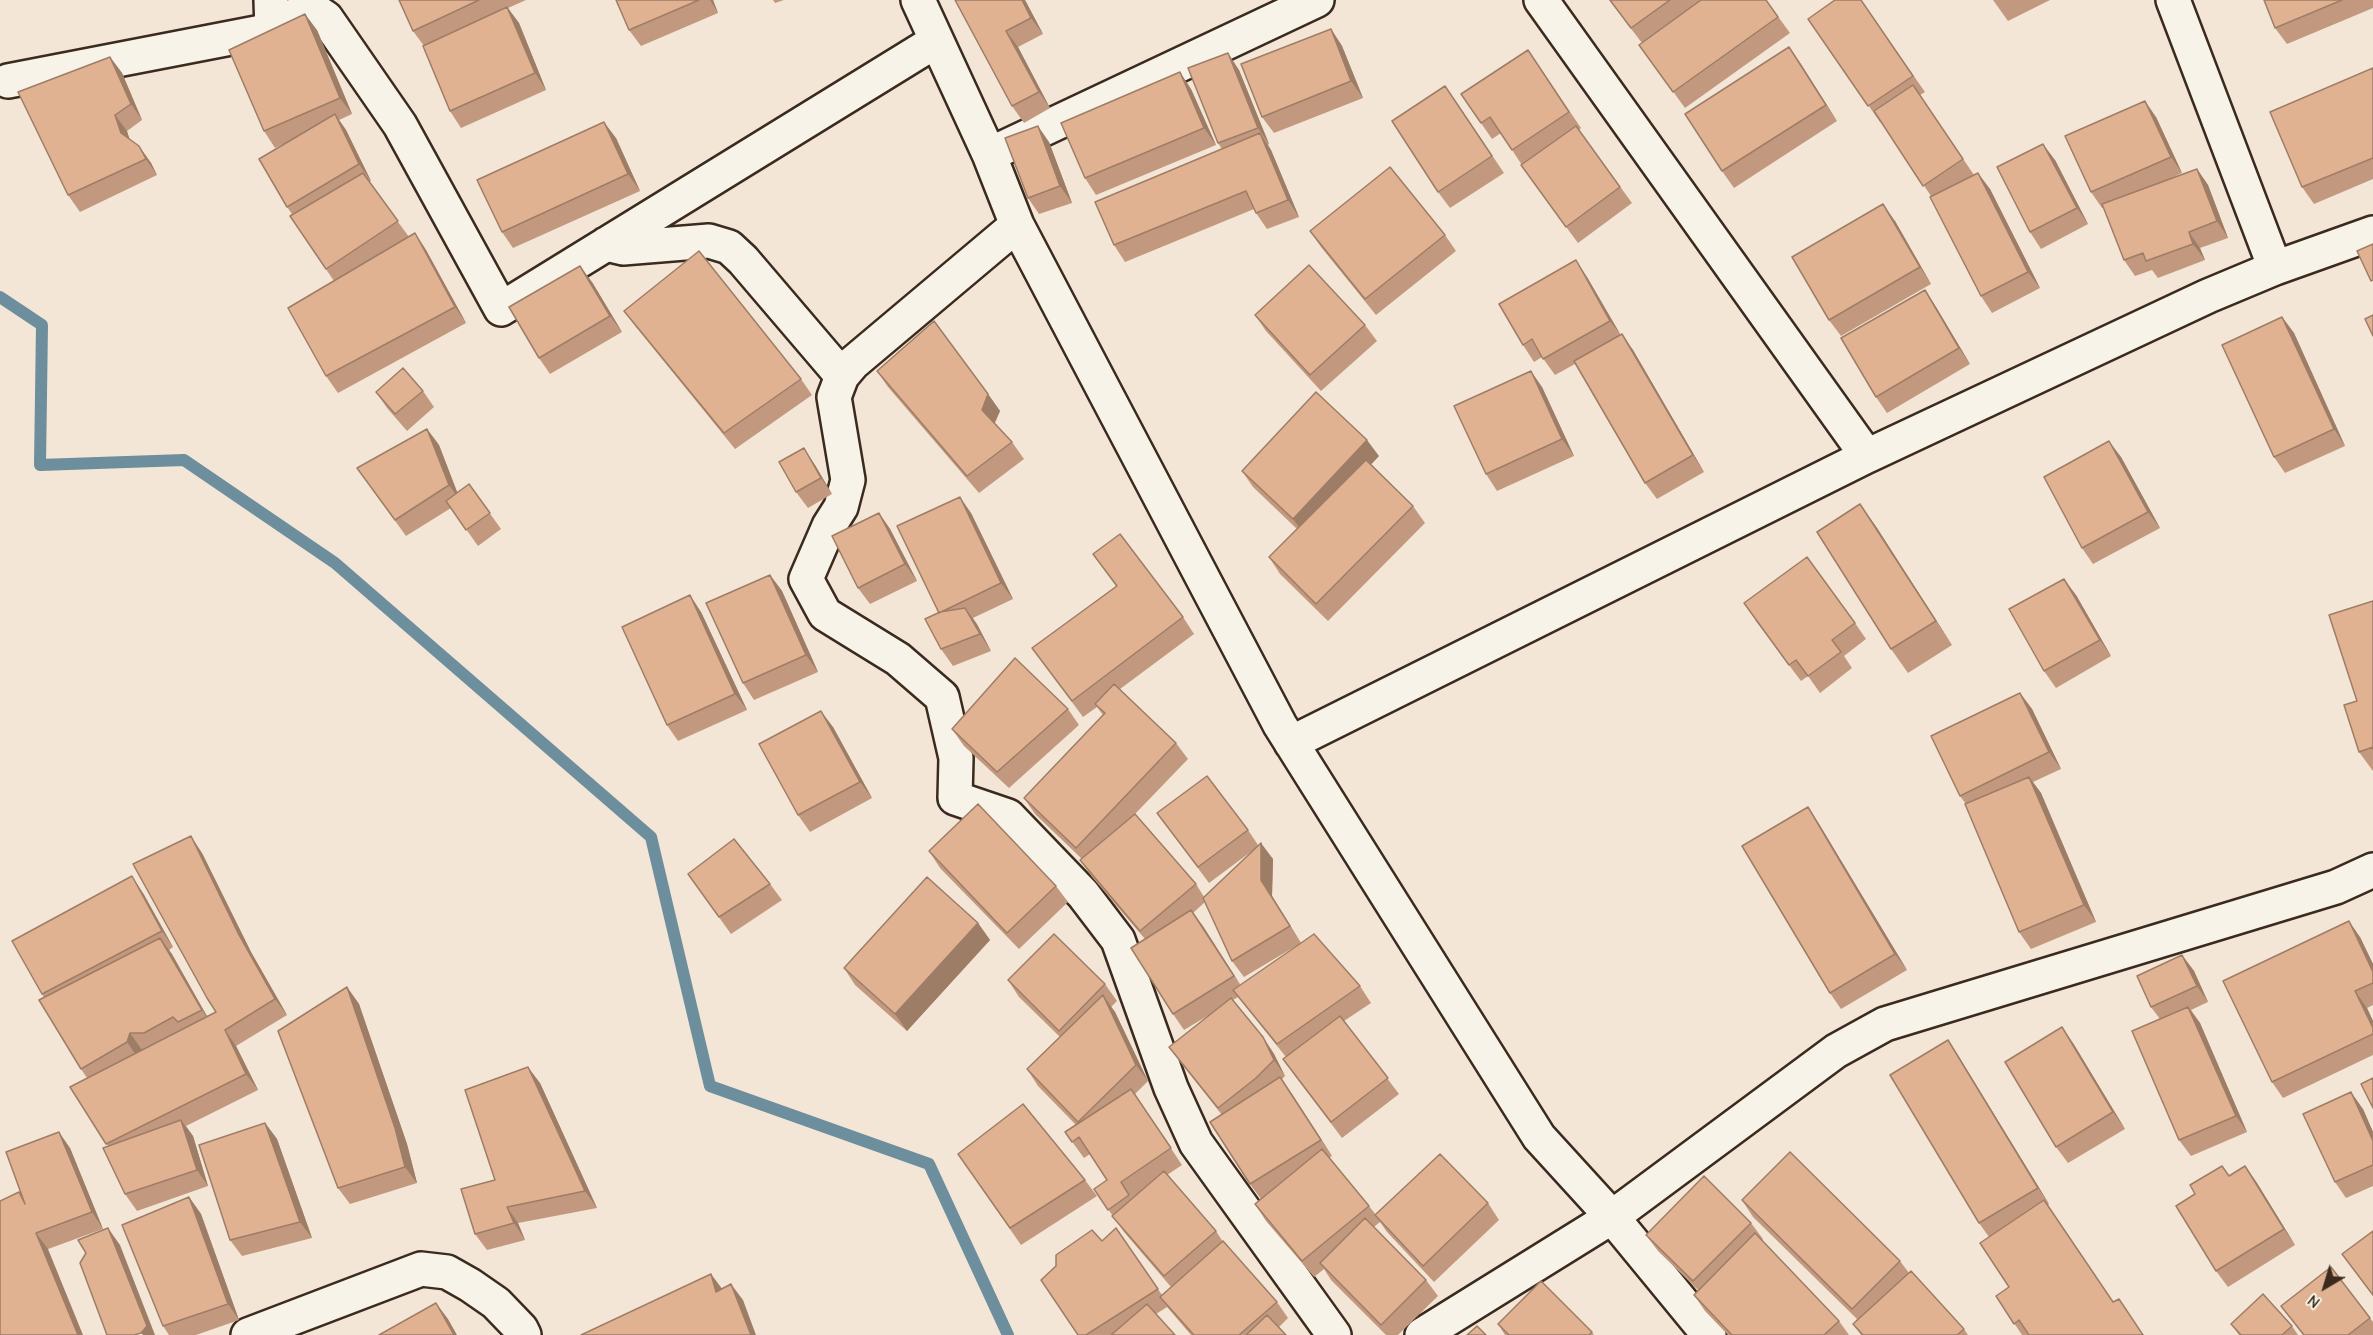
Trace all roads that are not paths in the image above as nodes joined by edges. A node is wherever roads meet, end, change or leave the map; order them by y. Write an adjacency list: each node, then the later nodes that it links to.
1 (918, 0): 6 (street)
2 (1317, 0): 8 (street)
3 (1541, 0): 14 (street)
4 (2173, 0): 12 (street)
5 (272, 15): 7 (street); 11 (street)
6 (936, 40): 8 (street); 11 (street)
7 (8, 81)
8 (989, 154): 9 (street)
9 (1017, 225): 13 (street); 15 (street)
10 (2373, 233): 12 (street)
11 (606, 244): 13 (street)
12 (2275, 268): 14 (street)
13 (842, 376): 20 (street)
14 (1867, 456): 15 (street)
15 (1291, 743): 17 (street)
16 (2373, 870): 17 (street)
17 (1612, 1217): 21 (street); 22 (street)
18 (248, 1335): 19 (street)
19 (524, 1335)
20 (1334, 1335)
21 (1422, 1335)
22 (1708, 1335)

